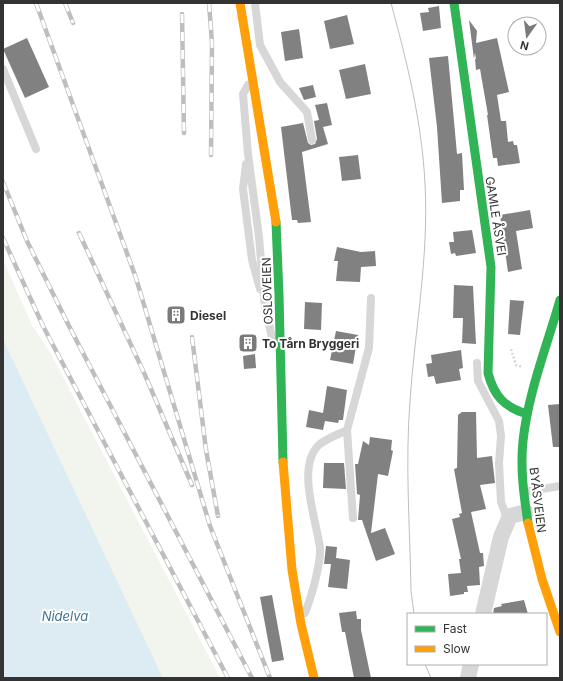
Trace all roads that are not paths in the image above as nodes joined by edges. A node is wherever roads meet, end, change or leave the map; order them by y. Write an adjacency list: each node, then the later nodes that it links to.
1 (240, 3): 5 (street, OSLOVEIEN)
2 (255, 3): 6 (lane)
3 (454, 3): 12 (street, GAMLE ÅSVEI)
4 (3, 69): 7 (lane)
5 (252, 82): 10 (street, OSLOVEIEN); 10 (lane)
6 (312, 140)
7 (36, 149)
8 (371, 298): 13 (lane)
9 (560, 300): 12 (street, BYÅSVEIEN)
10 (282, 350): 20 (street, OSLOVEIEN)
11 (477, 363): 18 (lane)
12 (527, 414): 15 (street, BYÅSVEIEN)
13 (347, 430): 17 (lane); 20 (lane)
14 (560, 486): 15 (lane)
15 (523, 492): 16 (street, BYÅSVEIEN)
16 (526, 512): 18 (street); 21 (street, BYÅSVEIEN)
17 (352, 518)
18 (508, 522): 19 (street)
19 (483, 613)
20 (300, 627): 23 (street, OSLOVEIEN)
21 (560, 632)
22 (472, 665): 24 (street)
23 (314, 678)
24 (468, 678)

